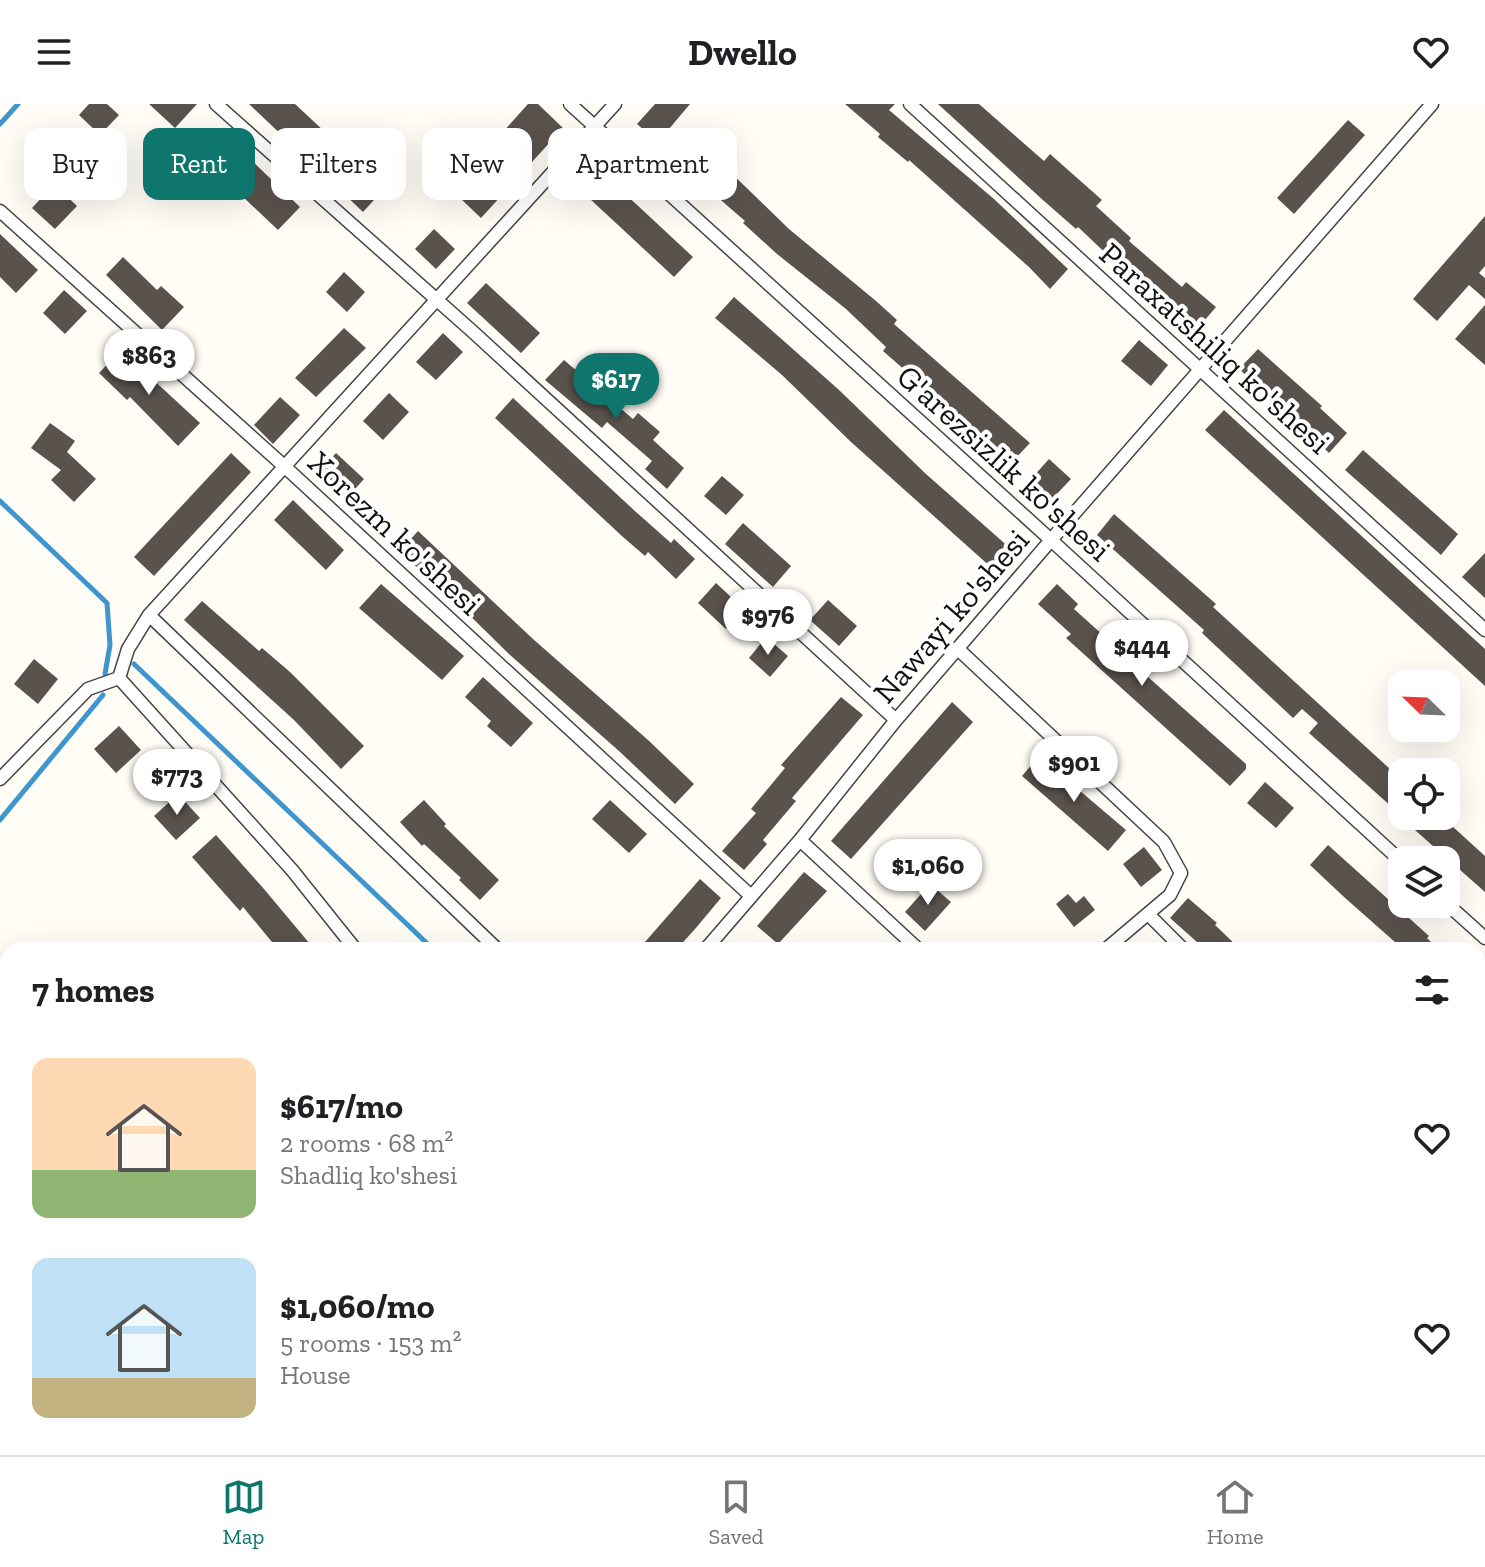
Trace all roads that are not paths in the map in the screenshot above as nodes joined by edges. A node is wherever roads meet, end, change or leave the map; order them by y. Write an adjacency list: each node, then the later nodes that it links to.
1 (216, 104): 8 (street)
2 (570, 104): 6 (street, G'arezsizlik ko'shesi)
3 (615, 104): 6 (street)
4 (910, 104): 9 (street, Paraxatshiliq ko'shesi)
5 (1432, 104): 9 (street, Nawayi ko'shesi)
6 (594, 127): 8 (street); 11 (street, G'arezsizlik ko'shesi)
7 (0, 211): 10 (street, Xorezm ko'shesi)
8 (437, 301): 10 (street); 16 (street)
9 (1199, 369): 11 (street, Nawayi ko'shesi); 13 (street, Paraxatshiliq ko'shesi)
10 (284, 466): 12 (street); 20 (street, Xorezm ko'shesi)
11 (1051, 540): 14 (street, Nawayi ko'shesi); 19 (street, G'arezsizlik ko'shesi)
12 (149, 615): 15 (street); 25 (street)
13 (1485, 630)
14 (958, 649): 16 (street, Nawayi ko'shesi); 21 (street)
15 (119, 678): 17 (street); 24 (street)
16 (896, 720): 18 (street, Nawayi ko'shesi)
17 (0, 779)
18 (800, 840): 20 (street, Nawayi ko'shesi); 27 (street)
19 (1388, 849)
20 (751, 896): 26 (street, Nawayi ko'shesi)
21 (1149, 915): 28 (street); 29 (street)
22 (1460, 916): 23 (street)
23 (1485, 938)
24 (350, 942)
25 (490, 942)
26 (712, 942)
27 (910, 942)
28 (1115, 942)
29 (1176, 942)

